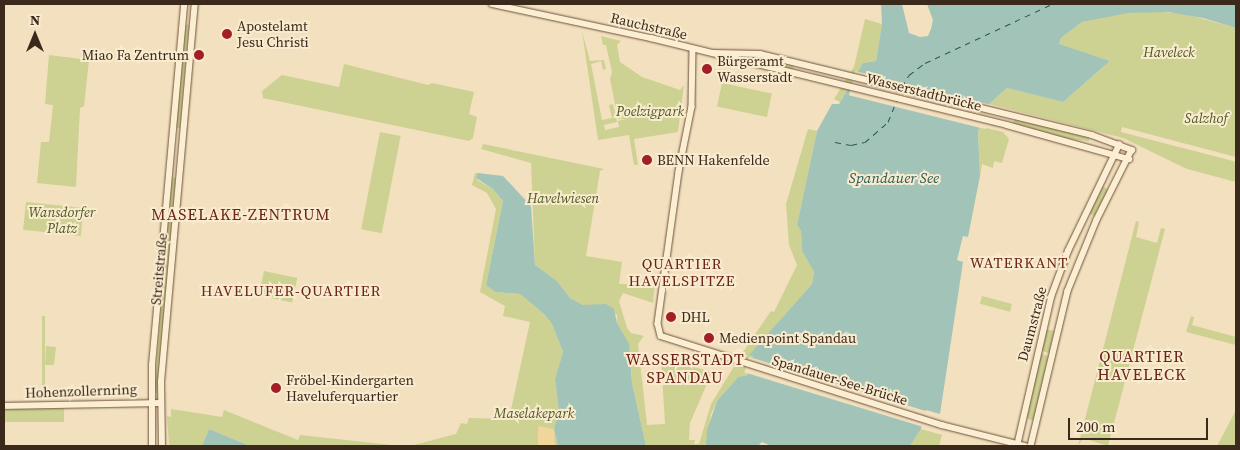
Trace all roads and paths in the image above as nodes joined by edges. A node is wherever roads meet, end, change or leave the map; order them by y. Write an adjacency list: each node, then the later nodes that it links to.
1 (184, 4): 13 (main road, Streitstraße)
2 (195, 4): 14 (main road, Streitstraße)
3 (492, 4): 4 (main road, Rauchstraße)
4 (693, 49): 5 (main road, Rauchstraße); 18 (main road, Spandauer-See-Brücke)
5 (713, 53): 6 (main road, Rauchstraße); 7 (main road, Rauchstraße)
6 (840, 75): 8 (main road, Wasserstadtbrücke)
7 (835, 83): 9 (main road, Wasserstadtbrücke)
8 (1119, 145): 9 (main road, Daumstraße); 10 (main road)
9 (1114, 155): 10 (main road); 11 (main road, Daumstraße)
10 (1128, 159): 12 (main road, Daumstraße)
11 (1101, 182): 12 (main road); 16 (main road, Daumstraße)
12 (1113, 189): 17 (main road, Daumstraße)
13 (150, 402): 14 (main road, Hohenzollernring); 15 (main road, Hohenzollernring); 19 (main road, Streitstraße)
14 (159, 403): 20 (main road, Streitstraße)
15 (4, 406)
16 (1022, 420): 17 (main road); 18 (main road, Daumstraße)
17 (1036, 424): 22 (main road, Daumstraße)
18 (1017, 445): 21 (main road)
19 (152, 446)
20 (162, 446)
21 (1025, 446)
22 (1031, 446)

